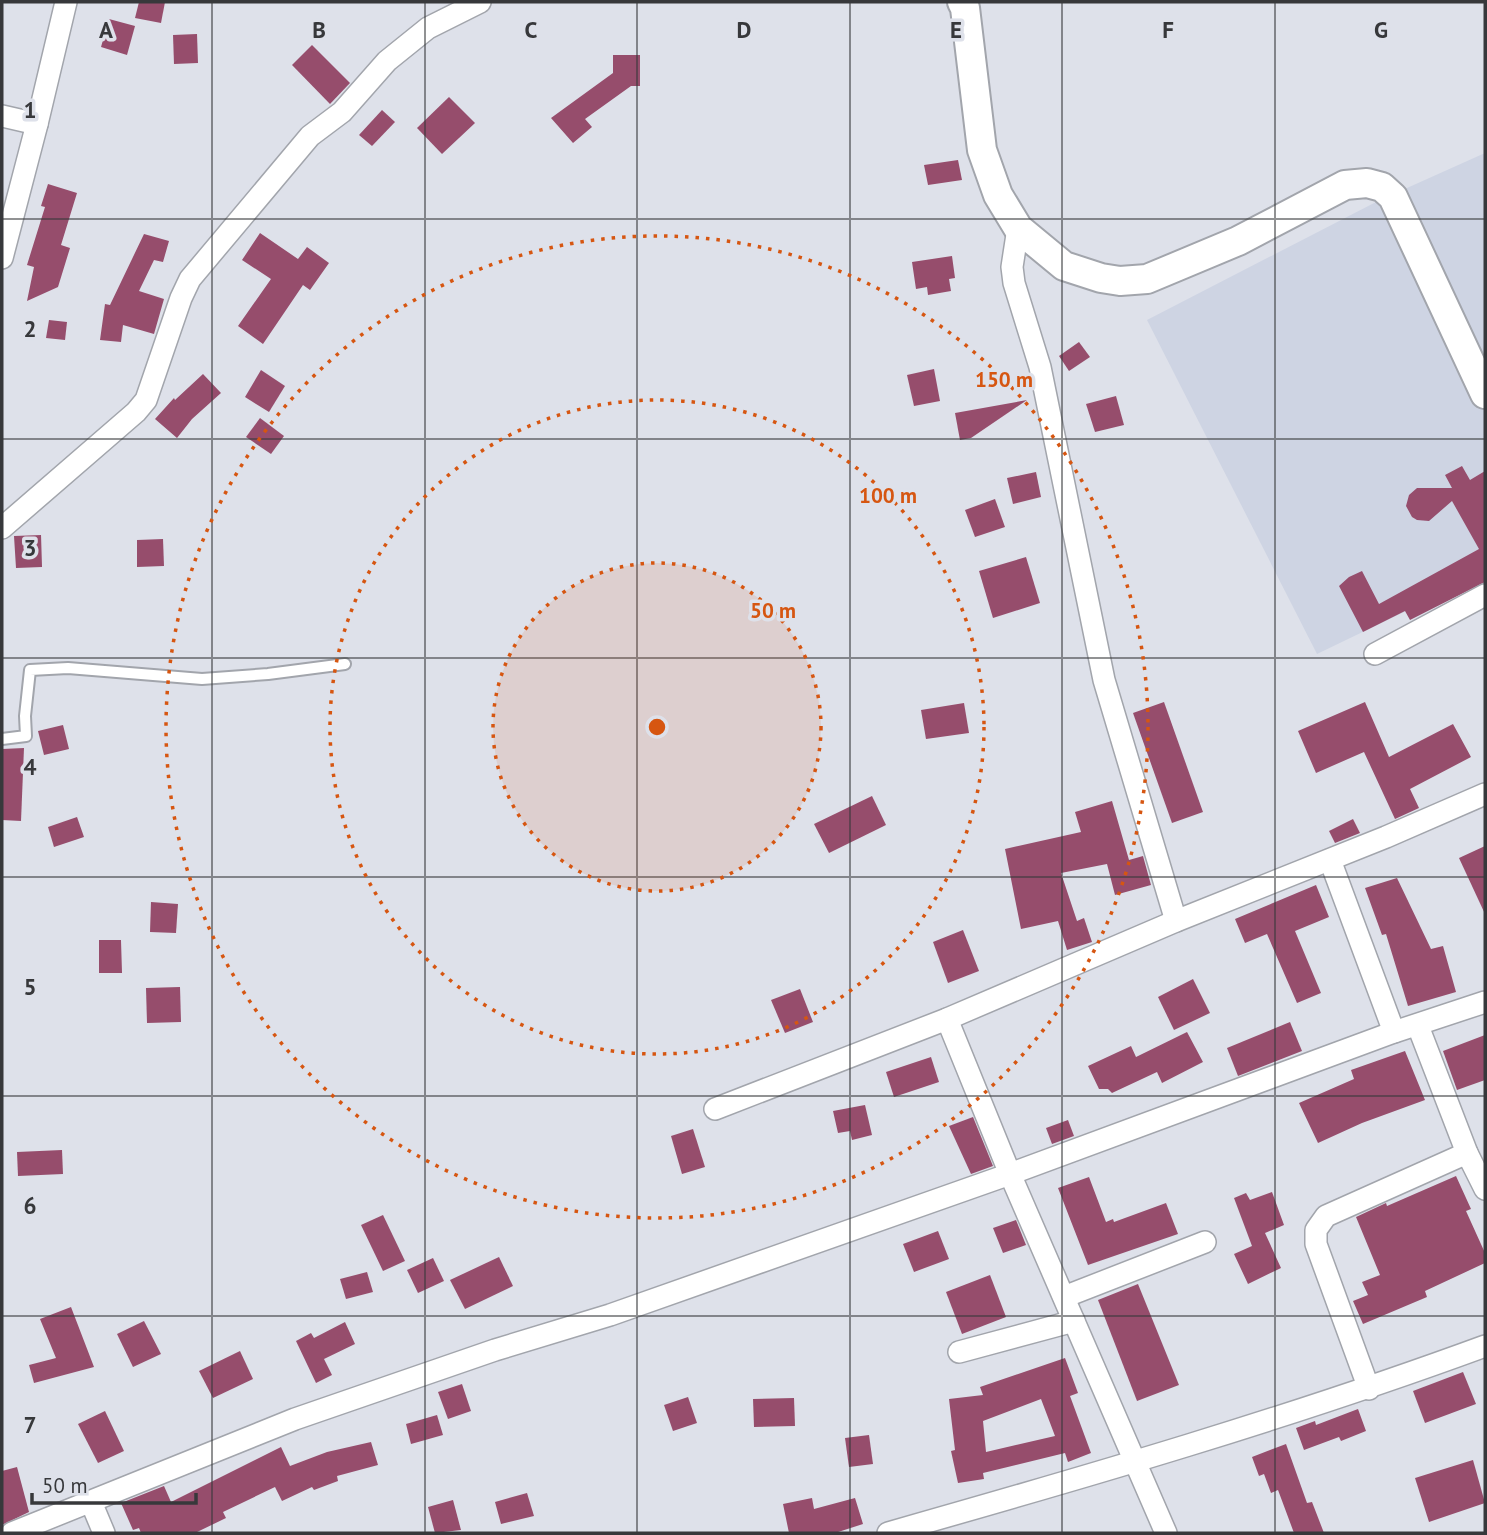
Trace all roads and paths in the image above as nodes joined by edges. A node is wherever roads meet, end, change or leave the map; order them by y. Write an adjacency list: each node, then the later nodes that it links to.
1 (66, 2): 5 (street)
2 (480, 2): 9 (street)
3 (962, 2): 6 (street)
4 (2, 116): 5 (street)
5 (37, 124): 7 (street)
6 (1018, 228): 8 (street); 16 (street)
7 (2, 258)
8 (1485, 394)
9 (2, 528)
10 (1485, 595): 11 (street)
11 (1375, 654)
12 (345, 664): 13 (lane)
13 (2, 739)
14 (1485, 794): 15 (street)
15 (1330, 860): 16 (street); 20 (street)
16 (1176, 921): 18 (street)
17 (1485, 1002): 19 (street)
18 (947, 1019): 21 (street); 23 (street)
19 (1418, 1026): 20 (street); 22 (street)
20 (1394, 1032): 23 (street)
21 (715, 1109)
22 (1467, 1153): 24 (street); 30 (street)
23 (1010, 1174): 26 (street); 32 (street)
24 (1485, 1189)
25 (1205, 1242): 26 (street)
26 (1064, 1297): 27 (street)
27 (1074, 1321): 29 (street); 31 (street)
28 (1485, 1346): 30 (street)
29 (959, 1352)
30 (1369, 1389): 31 (street)
31 (1135, 1463): 35 (street); 36 (street)
32 (90, 1502): 33 (street); 34 (street)
33 (12, 1533)
34 (104, 1533)
35 (888, 1533)
36 (1166, 1533)

